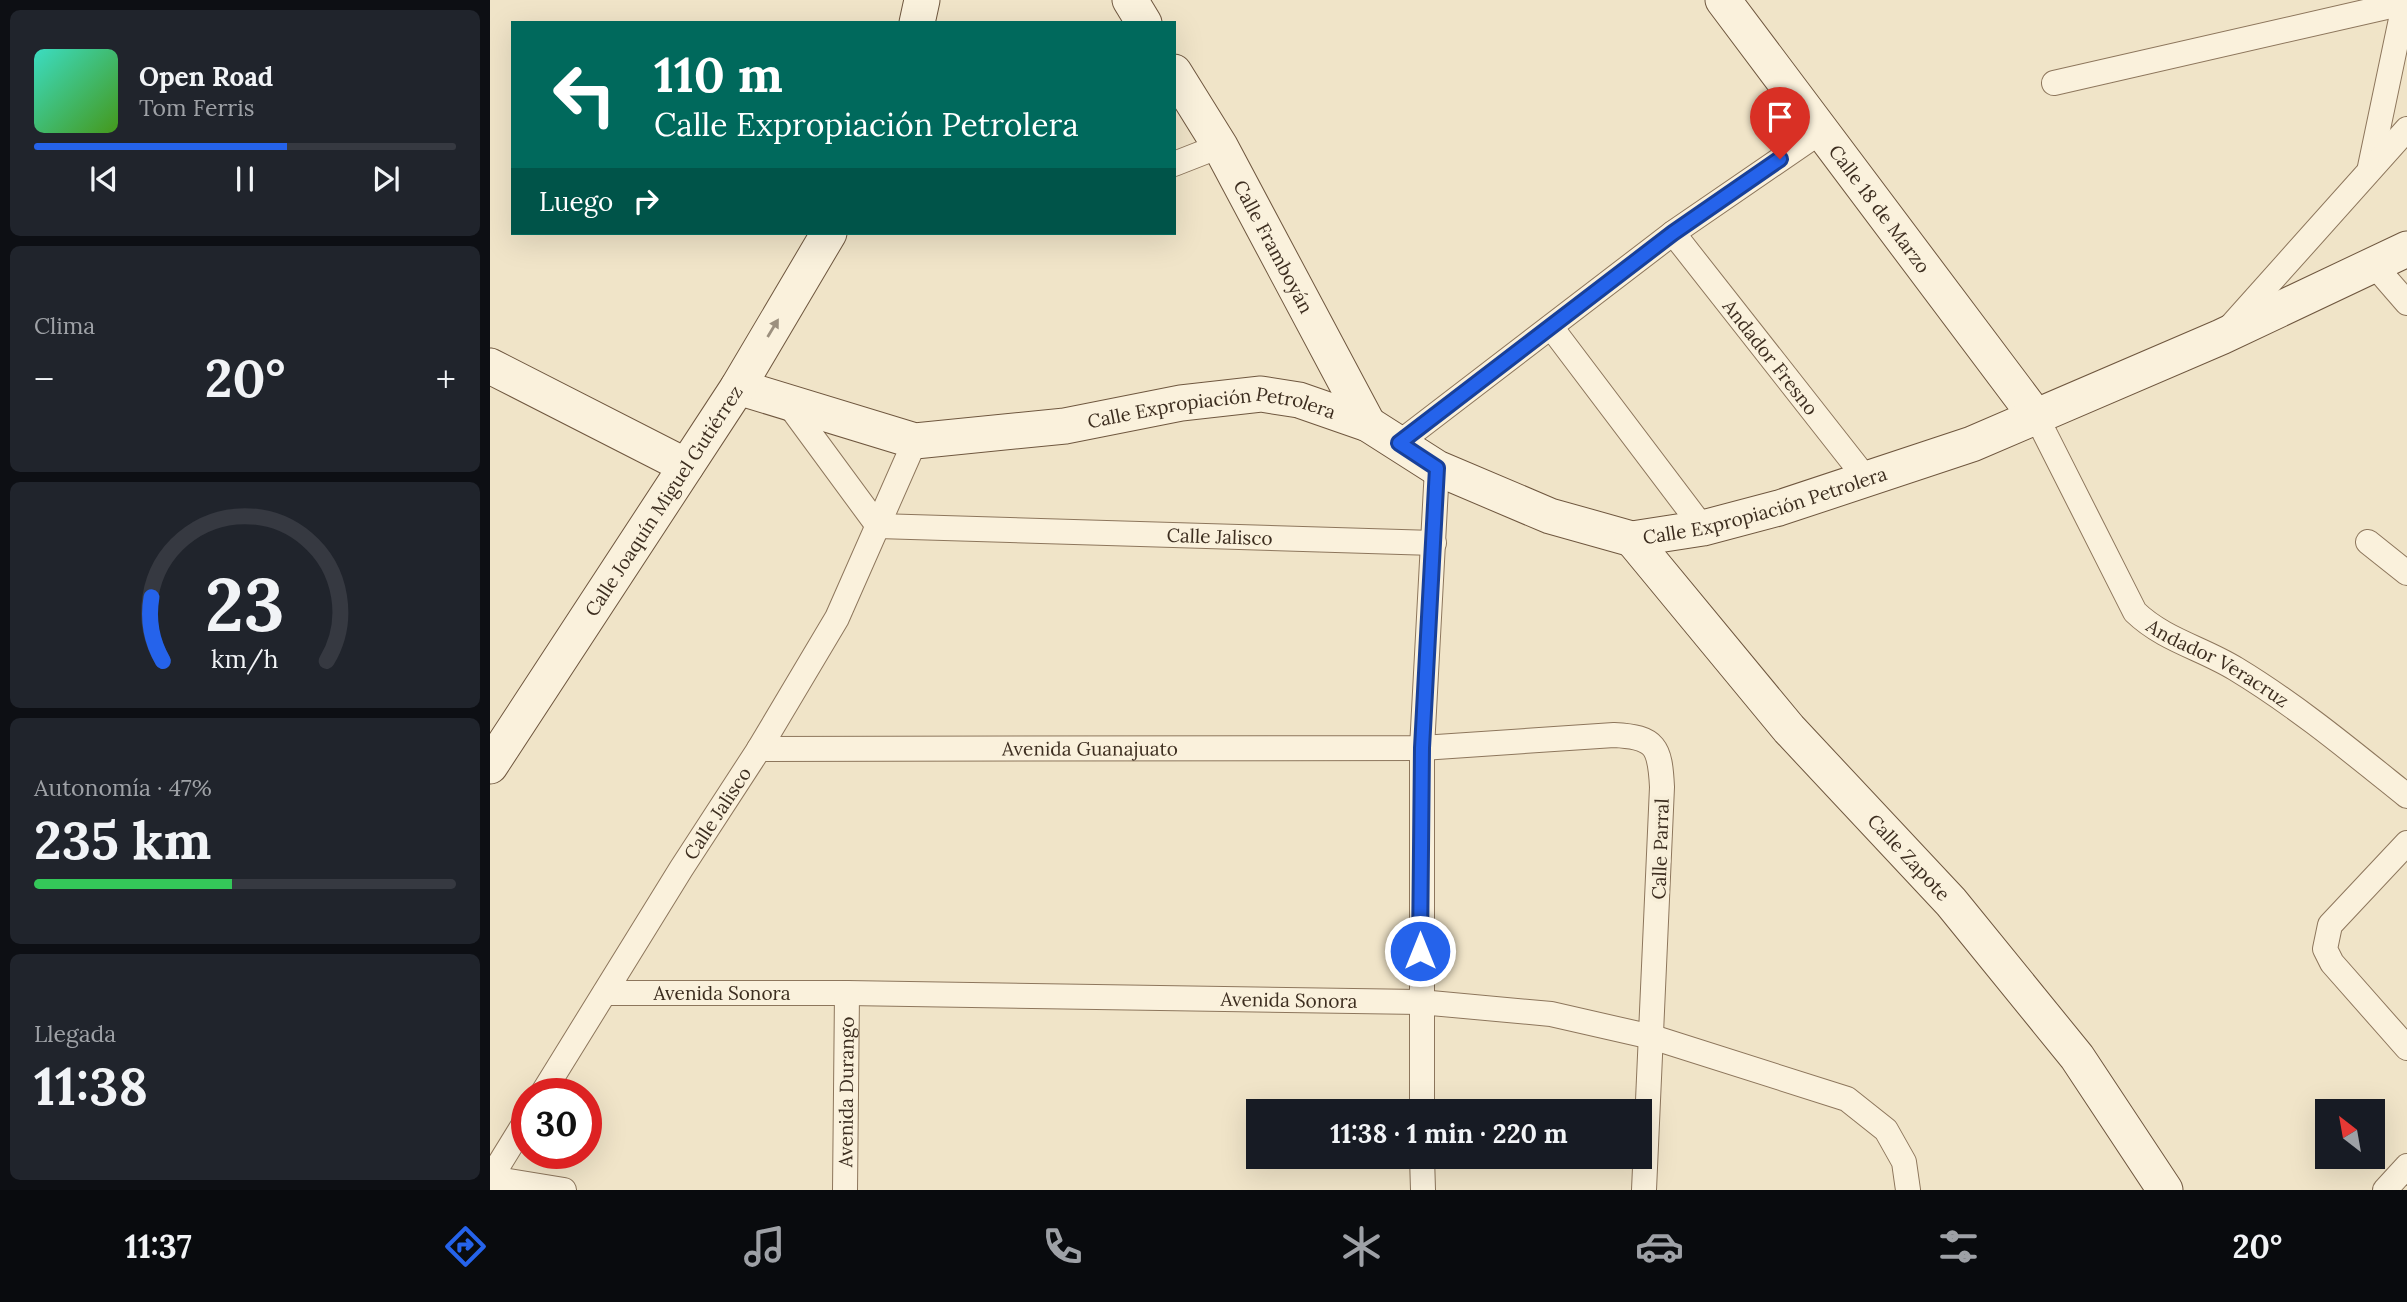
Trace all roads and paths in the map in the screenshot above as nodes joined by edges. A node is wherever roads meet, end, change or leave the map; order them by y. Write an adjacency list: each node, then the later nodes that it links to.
1 (922, 0): 5 (street)
2 (1130, 0): 6 (street)
3 (1723, 0): 10 (street, Calle 18 de Marzo)
4 (2405, 2): 8 (street); 13 (street)
5 (917, 21)
6 (1143, 21)
7 (1176, 75): 11 (street, Calle Framboyán)
8 (2054, 83)
9 (2407, 129): 13 (street)
10 (1823, 130): 14 (street); 24 (street, Calle 18 de Marzo)
11 (1220, 146): 12 (street); 25 (street, Calle Framboyán)
12 (1176, 163)
13 (2369, 169): 20 (street)
14 (1673, 233): 19 (street); 30 (street, Andador Fresno)
15 (828, 235): 22 (street, Calle Joaquín Miguel Gutiérrez, one-way to 15)
16 (2407, 249): 17 (street, Calle Expropiación Petrolera)
17 (2374, 265): 18 (street); 20 (street, Calle Expropiación Petrolera)
18 (2407, 303)
19 (1551, 327): 27 (street); 32 (street)
20 (2221, 338): 24 (street, Calle Expropiación Petrolera)
21 (490, 366): 28 (street)
22 (738, 387): 23 (street, Calle Expropiación Petrolera); 28 (street, Calle Joaquín Miguel Gutiérrez)
23 (789, 405): 26 (street, Calle Expropiación Petrolera); 31 (street)
24 (2037, 418): 30 (street, Calle Expropiación Petrolera); 40 (street, Andador Veracruz)
25 (1368, 424): 26 (street, Calle Expropiación Petrolera); 27 (street, Calle Expropiación Petrolera)
26 (915, 441): 31 (street, Calle Jalisco)
27 (1399, 443): 29 (street, Calle Expropiación Petrolera)
28 (686, 466): 39 (street, Calle Joaquín Miguel Gutiérrez)
29 (1437, 468): 33 (street, Calle Expropiación Petrolera); 35 (street)
30 (1868, 481): 32 (street, Calle Expropiación Petrolera)
31 (878, 526): 35 (street, Calle Jalisco); 38 (street, Calle Jalisco)
32 (1703, 528): 33 (street, Calle Expropiación Petrolera)
33 (1633, 539): 58 (street, Calle Zapote)
34 (2368, 542): 36 (street)
35 (1434, 543): 37 (street)
36 (2407, 573)
37 (1422, 748): 38 (street, Avenida Guanajuato); 44 (street); 45 (street, Calle Parral)
38 (759, 749): 42 (street, Calle Jalisco)
39 (490, 766)
40 (2407, 796)
41 (2407, 844): 46 (street)
42 (605, 993): 43 (street, Avenida Sonora); 47 (street, Calle Jalisco)
43 (847, 993): 44 (street, Avenida Sonora); 54 (street, Avenida Durango)
44 (1420, 1002): 45 (street, Avenida Sonora); 48 (street)
45 (1652, 1037): 56 (street, Calle Parral); 57 (street, Avenida Sonora)
46 (2407, 1048)
47 (552, 1078)
48 (1422, 1099)
49 (511, 1145): 52 (street)
50 (2407, 1166): 59 (street)
51 (1422, 1169): 55 (street)
52 (490, 1178): 53 (street)
53 (564, 1190)
54 (845, 1190)
55 (1423, 1190)
56 (1644, 1190)
57 (1908, 1190)
58 (2165, 1190)
59 (2385, 1190)

